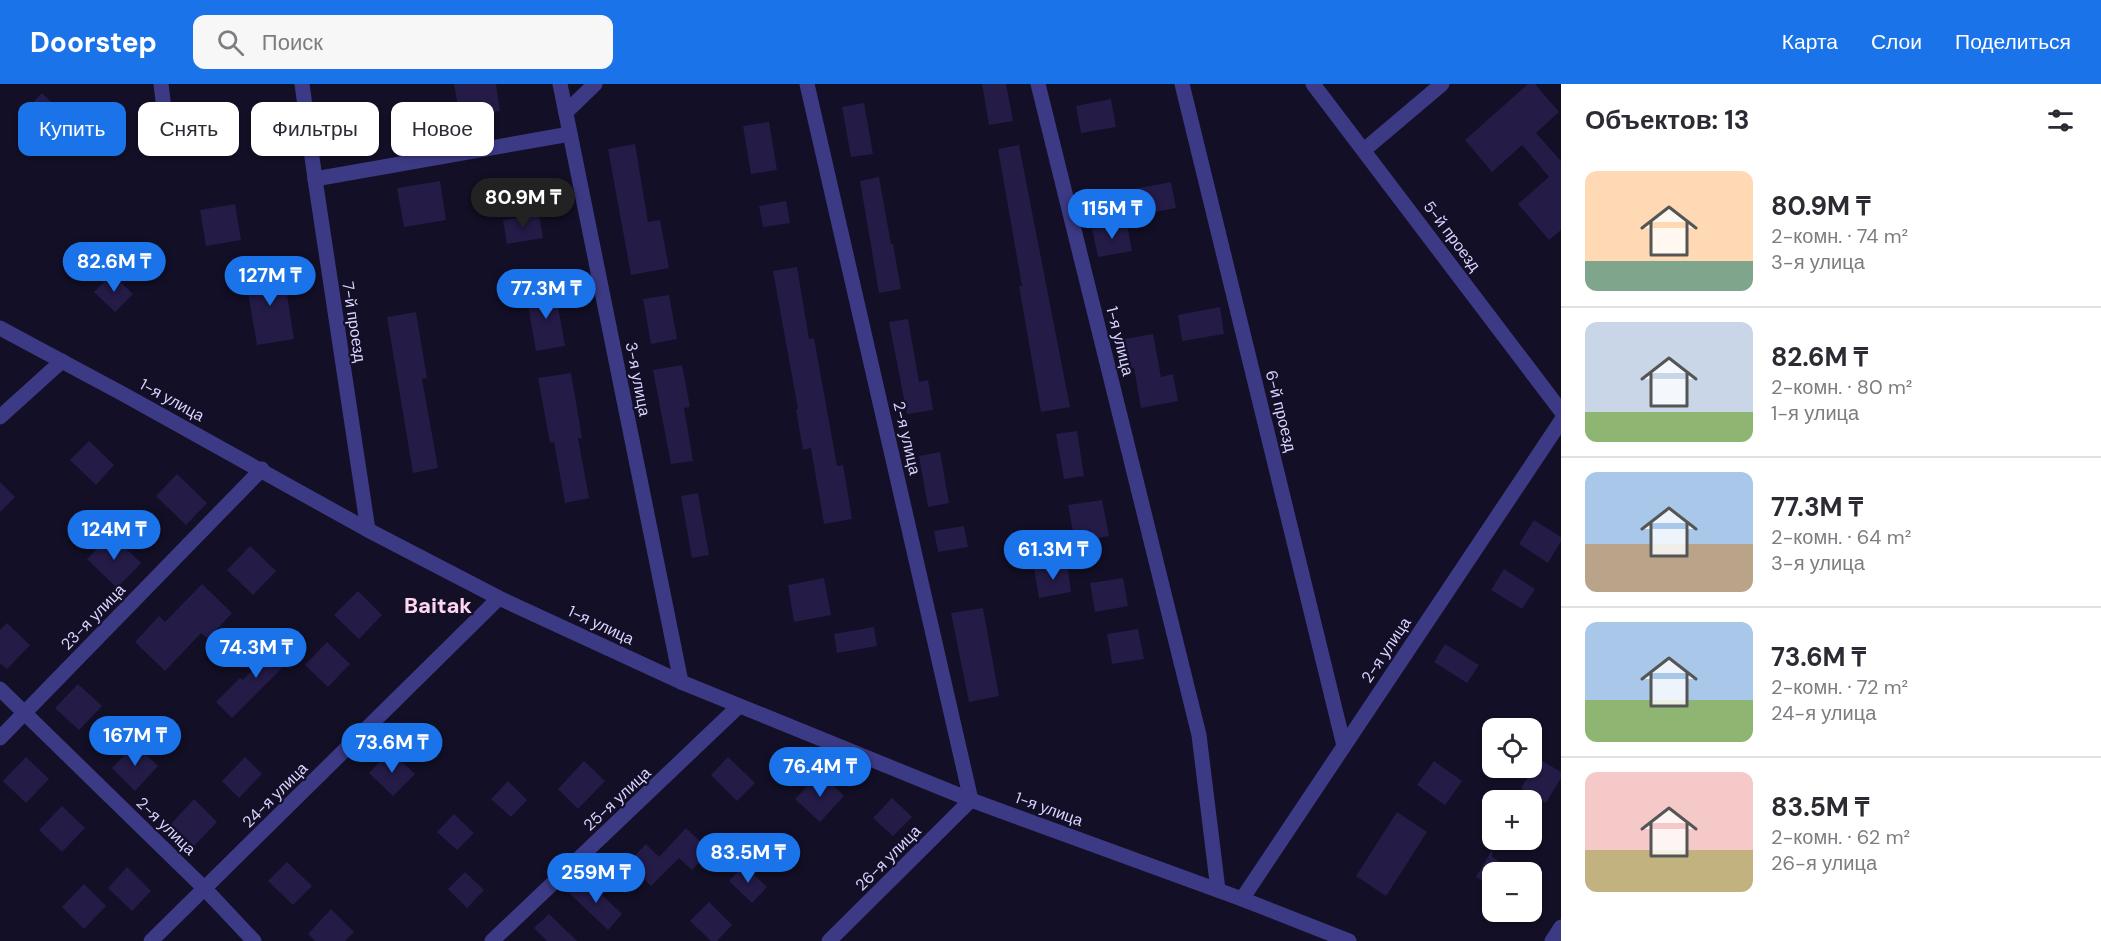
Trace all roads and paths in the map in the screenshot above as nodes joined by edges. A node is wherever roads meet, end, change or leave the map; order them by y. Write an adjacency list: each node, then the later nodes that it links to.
1 (161, 84): 10 (street)
2 (302, 84): 14 (street, 7-й проезд)
3 (560, 84): 11 (street, 3-я улица)
4 (596, 84): 11 (street)
5 (807, 84): 29 (street, 2-я улица)
6 (1038, 84): 31 (street, 1-я улица)
7 (1182, 84): 28 (street, 6-й проезд)
8 (1313, 84): 13 (street, 5-й проезд)
9 (1442, 84): 13 (street)
10 (163, 102)
11 (566, 112): 12 (street, 3-я улица)
12 (570, 135): 14 (street); 23 (street, 3-я улица)
13 (1364, 150): 17 (street, 5-й проезд)
14 (315, 179): 21 (street, 7-й проезд)
15 (0, 328): 16 (street, 1-я улица)
16 (62, 361): 18 (street); 20 (street, 1-я улица)
17 (1561, 411)
18 (0, 417)
19 (1561, 421): 28 (street, 2-я улица)
20 (262, 470): 21 (street, 1-я улица); 26 (street, 23-я улица)
21 (368, 530): 22 (street, 1-я улица)
22 (499, 598): 23 (street, 1-я улица); 30 (street, 24-я улица)
23 (681, 682): 25 (street, 1-я улица)
24 (0, 689): 26 (street, 2-я улица)
25 (739, 706): 29 (street, 1-я улица); 36 (street, 25-я улица)
26 (24, 714): 27 (street, 23-я улица); 30 (street, 2-я улица)
27 (0, 738)
28 (1344, 746): 32 (street, 2-я улица)
29 (971, 800): 31 (street, 1-я улица); 37 (street, 26-я улица)
30 (205, 889): 34 (street, 24-я улица); 35 (street, 2-я улица)
31 (1218, 890): 32 (street, 1-я улица)
32 (1242, 899): 38 (street, 1-я улица)
33 (1561, 927): 39 (street)
34 (152, 941)
35 (254, 941)
36 (492, 941)
37 (829, 941)
38 (1349, 941)
39 (1552, 941)

